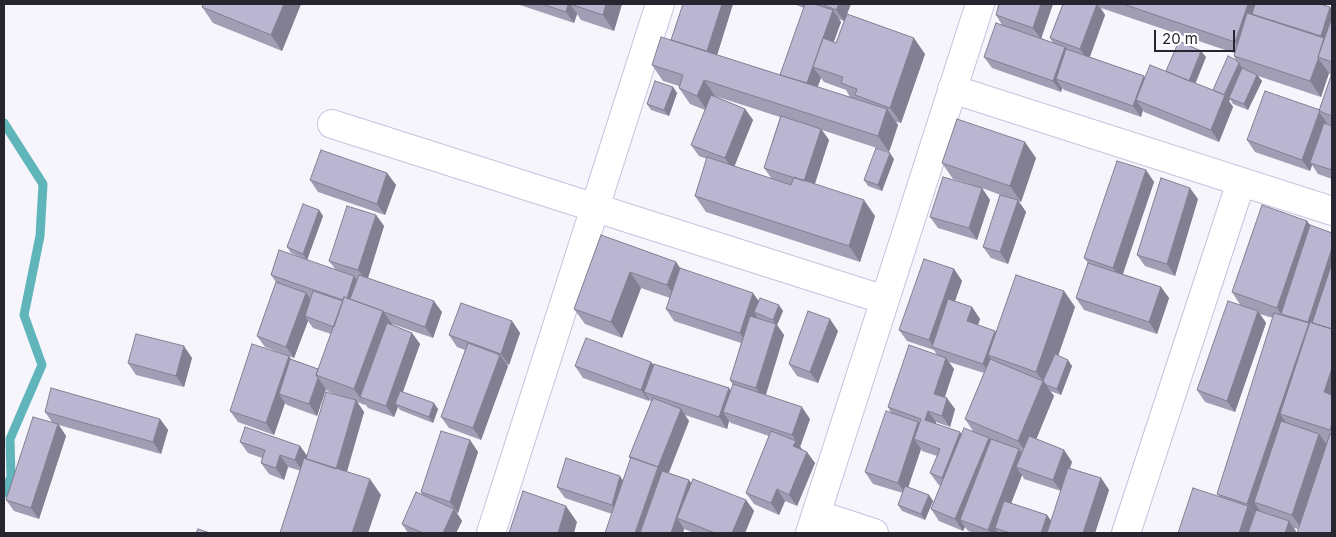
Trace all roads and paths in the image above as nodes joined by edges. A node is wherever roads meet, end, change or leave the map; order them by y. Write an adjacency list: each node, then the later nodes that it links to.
1 (660, 4): 6 (street)
2 (980, 4): 3 (street)
3 (952, 89): 5 (street); 8 (street)
4 (332, 124): 6 (street)
5 (1241, 182): 7 (street); 12 (street)
6 (595, 208): 8 (street); 10 (street)
7 (1332, 211)
8 (885, 300): 9 (street)
9 (813, 524): 11 (street)
10 (490, 533)
11 (874, 533)
12 (1126, 533)

